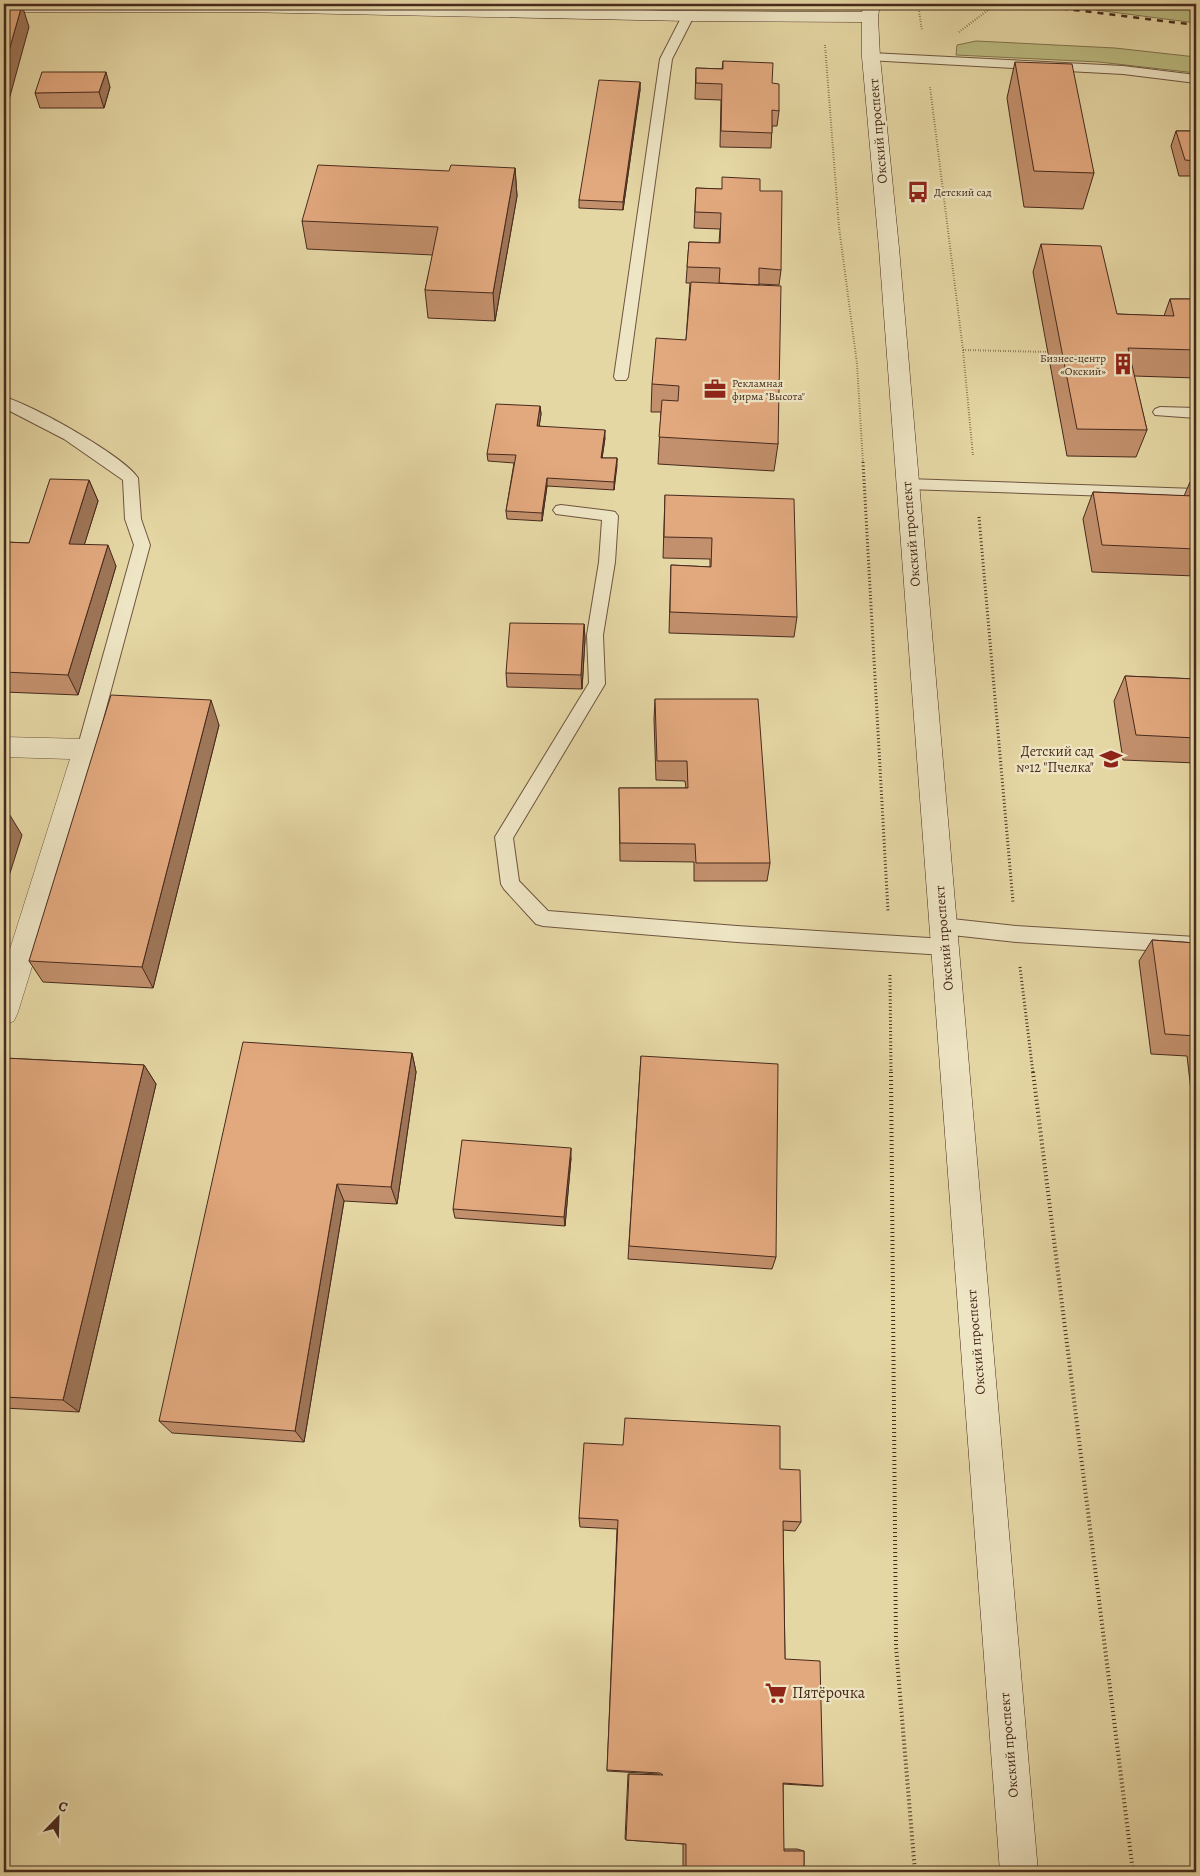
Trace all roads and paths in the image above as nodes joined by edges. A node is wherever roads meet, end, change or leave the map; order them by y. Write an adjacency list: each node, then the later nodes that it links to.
1 (4, 7): 3 (main road)
2 (871, 10): 3 (main road); 4 (main road, Окский проспект)
3 (688, 16): 8 (lane)
4 (871, 57): 5 (lane); 12 (main road, Окский проспект)
5 (1196, 79)
6 (963, 350): 7 (path)
7 (1048, 352)
8 (621, 376)
9 (4, 402): 16 (lane)
10 (1160, 412): 11 (lane)
11 (1196, 413)
12 (907, 484): 13 (lane); 17 (main road, Окский проспект)
13 (1196, 494)
14 (561, 510): 17 (lane)
15 (4, 747): 16 (main road)
16 (86, 749): 19 (main road)
17 (944, 936): 18 (lane); 20 (main road, Окский проспект)
18 (1196, 945)
19 (4, 1012)
20 (1019, 1872)

